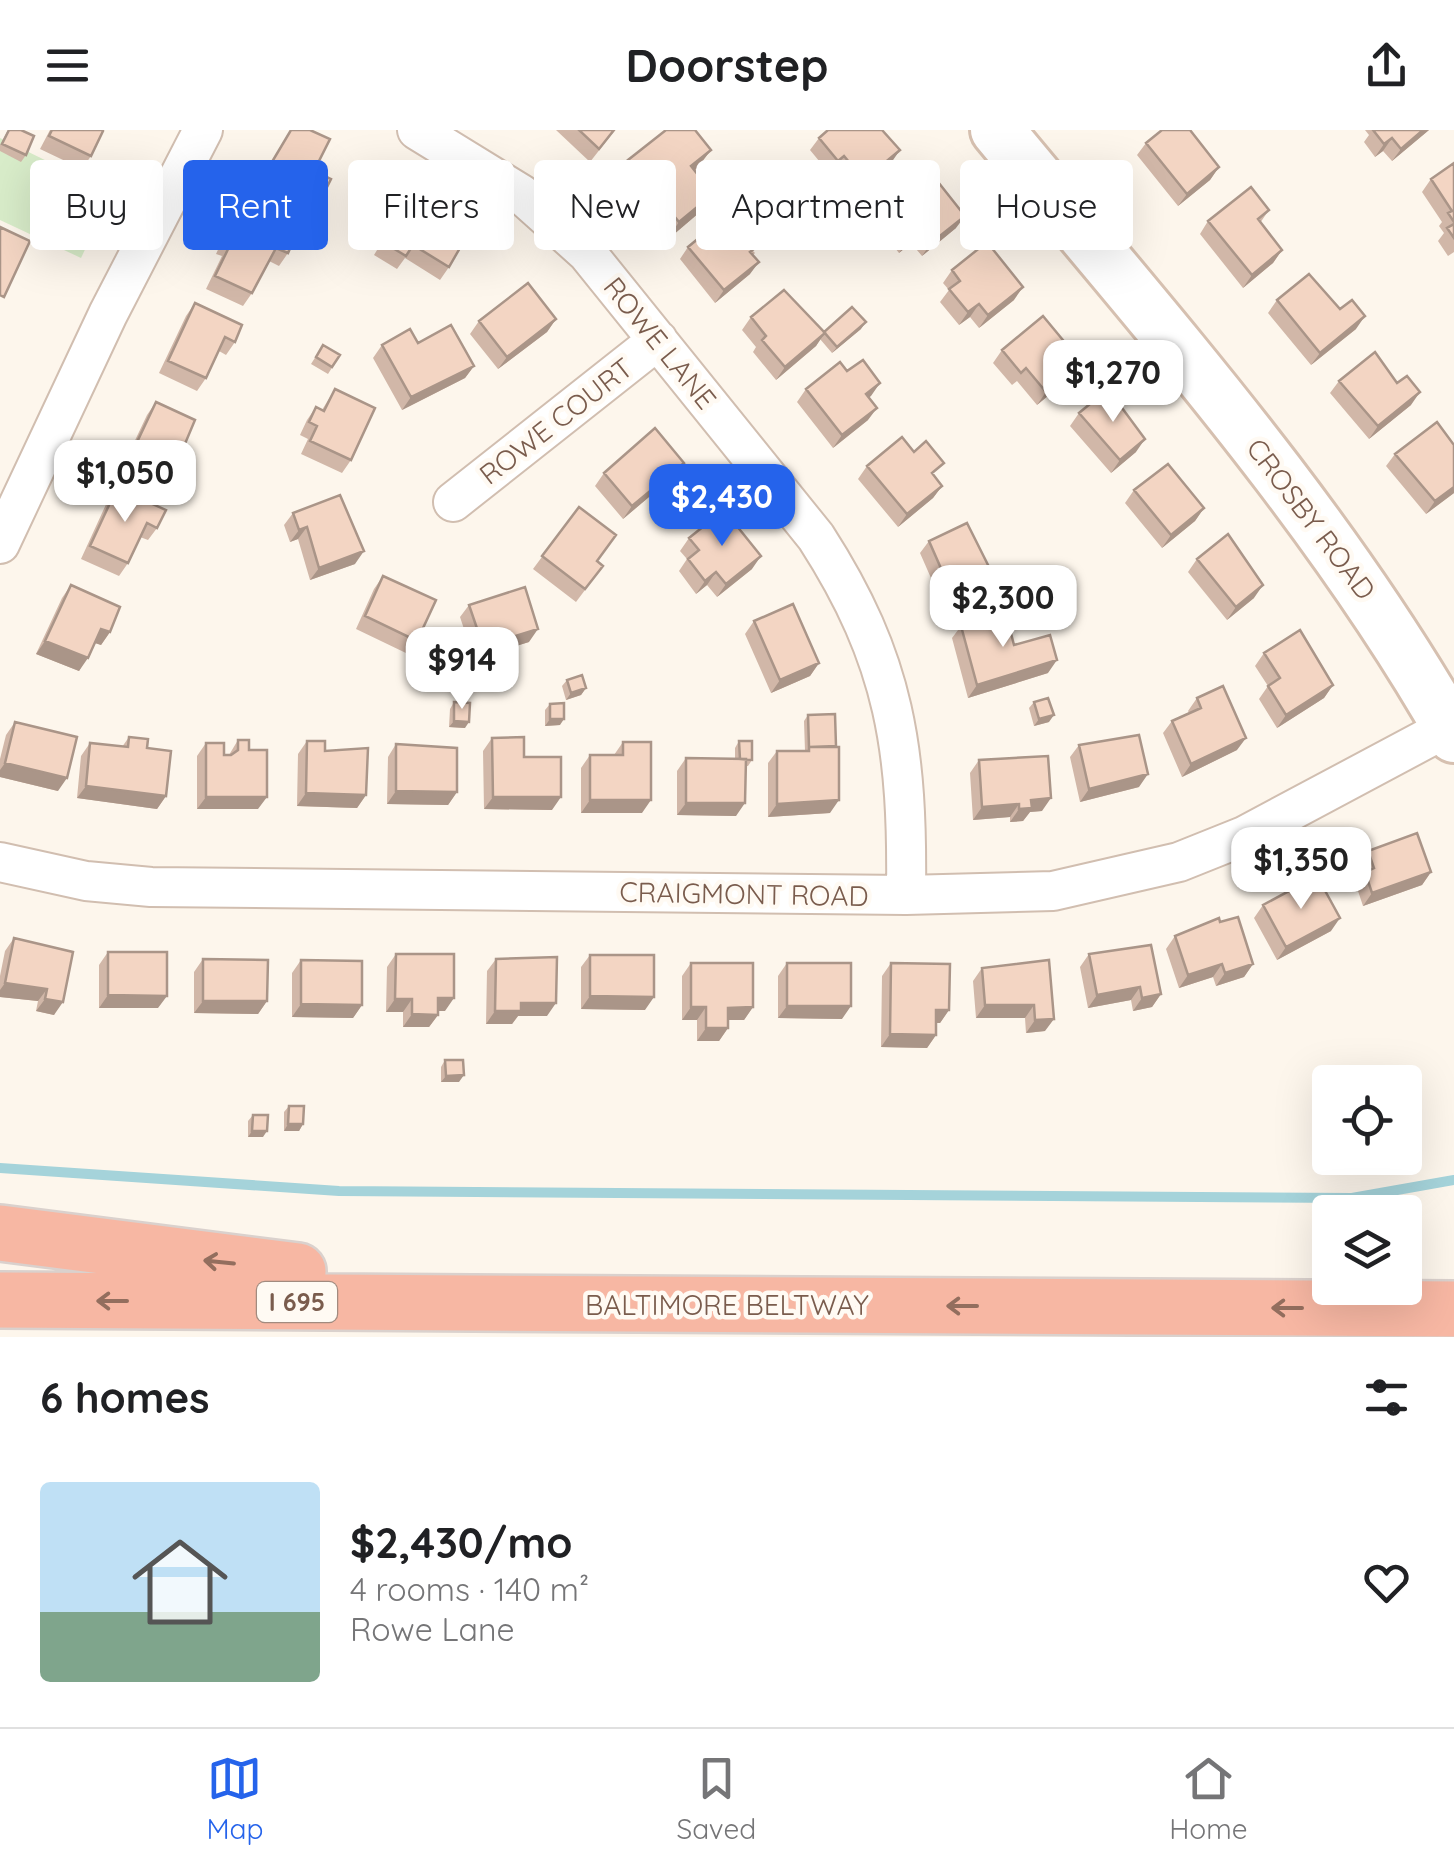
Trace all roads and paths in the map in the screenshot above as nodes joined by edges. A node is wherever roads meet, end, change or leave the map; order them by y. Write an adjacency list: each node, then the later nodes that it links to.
1 (203, 130): 6 (street)
2 (417, 130): 4 (street, ROWE LANE)
3 (997, 130): 7 (main road, CROSBY ROAD)
4 (658, 340): 5 (street, ROWE COURT); 9 (street, ROWE LANE)
5 (453, 502)
6 (0, 544)
7 (1452, 729): 9 (street, CRAIGMONT ROAD)
8 (0, 862): 9 (street, CRAIGMONT ROAD)
9 (906, 896)
10 (0, 1233): 12 (highway, one-way to 10)
11 (0, 1300): 12 (highway, BALTIMORE BELTWAY / I 695, one-way to 11)
12 (594, 1304): 13 (highway, BALTIMORE BELTWAY / I 695, one-way to 12)
13 (1454, 1309)

